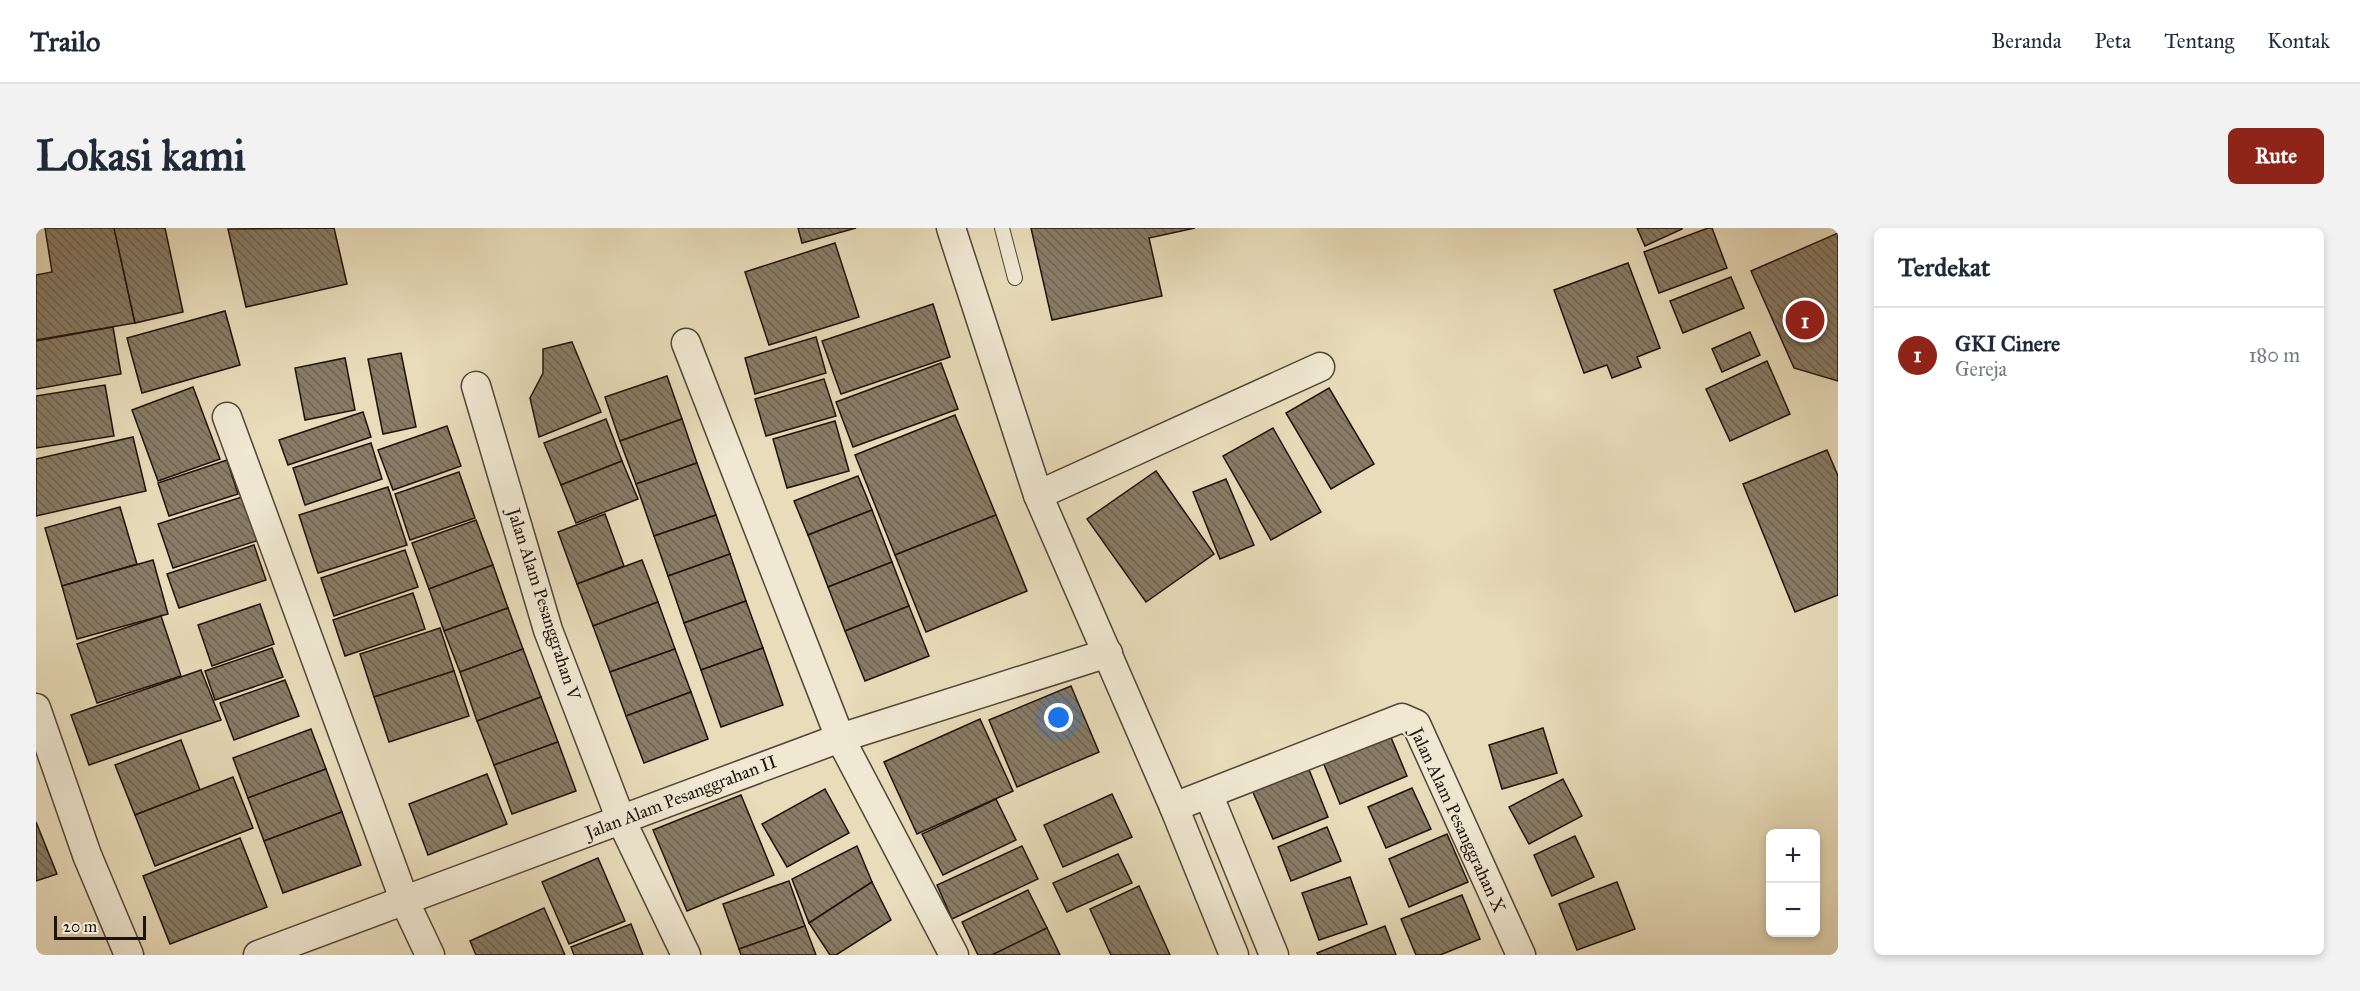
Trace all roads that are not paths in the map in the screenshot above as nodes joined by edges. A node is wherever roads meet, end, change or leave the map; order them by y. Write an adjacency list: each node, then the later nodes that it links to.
1 (951, 228): 8 (street)
2 (1002, 228): 3 (lane)
3 (1015, 278)
4 (686, 343): 11 (street)
5 (1320, 367): 8 (street)
6 (476, 386): 14 (street, Jalan Alam Pesanggrahan V)
7 (226, 417): 15 (street)
8 (1038, 495): 9 (street)
9 (1108, 653): 11 (street, Jalan Alam Pesanggrahan II); 13 (street)
10 (36, 708): 16 (street)
11 (840, 738): 14 (street, Jalan Alam Pesanggrahan II); 20 (street)
12 (1209, 796): 13 (street, Jalan Alam Pesanggrahan X); 22 (street); 23 (street, Jalan Alam Pesanggrahan X)
13 (1174, 807): 21 (street)
14 (621, 820): 15 (street, Jalan Alam Pesanggrahan II); 19 (street, Jalan Alam Pesanggrahan V)
15 (405, 902): 17 (street, Jalan Alam Pesanggrahan II); 18 (street)
16 (129, 955)
17 (258, 955)
18 (430, 955)
19 (686, 955)
20 (954, 955)
21 (1234, 955)
22 (1274, 955)
23 (1521, 955)

